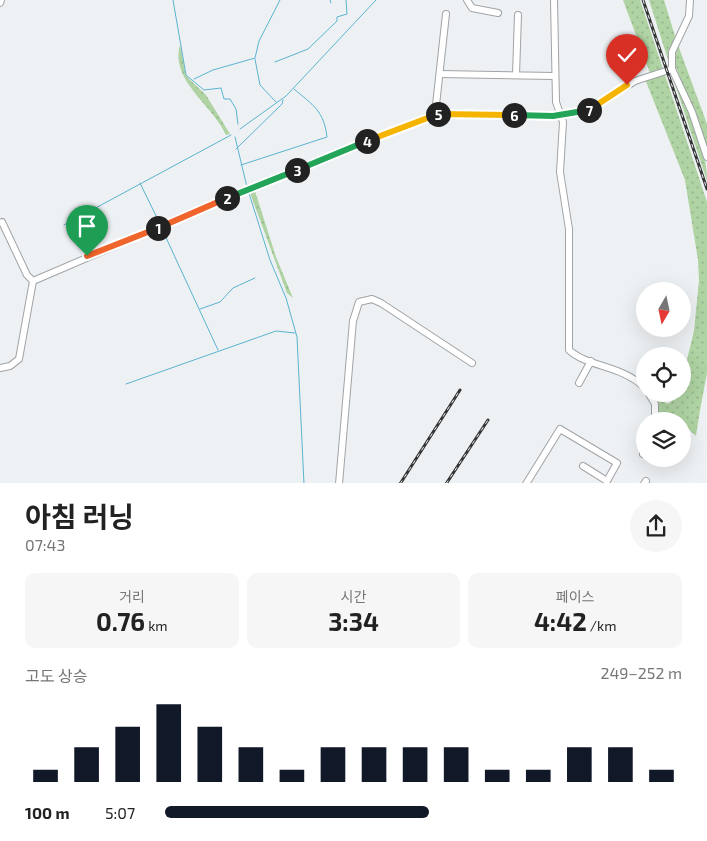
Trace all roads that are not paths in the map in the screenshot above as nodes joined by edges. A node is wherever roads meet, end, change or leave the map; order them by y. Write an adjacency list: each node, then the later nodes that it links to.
1 (467, 0): 4 (street)
2 (554, 0): 10 (street)
3 (690, 0): 7 (street)
4 (498, 13)
5 (446, 14): 8 (street)
6 (518, 16): 9 (street)
7 (672, 69): 12 (street); 13 (street)
8 (440, 74): 9 (street); 11 (street)
9 (516, 75): 10 (street)
10 (556, 76): 12 (street)
11 (436, 114): 12 (street); 15 (street)
12 (561, 114): 16 (street)
13 (707, 157)
14 (2, 222): 15 (street)
15 (33, 281): 18 (street)
16 (591, 361): 19 (street); 20 (street)
17 (472, 364): 22 (street)
18 (0, 368)
19 (636, 379)
20 (580, 383)
21 (583, 466): 23 (street)
22 (339, 483)
23 (527, 483)

